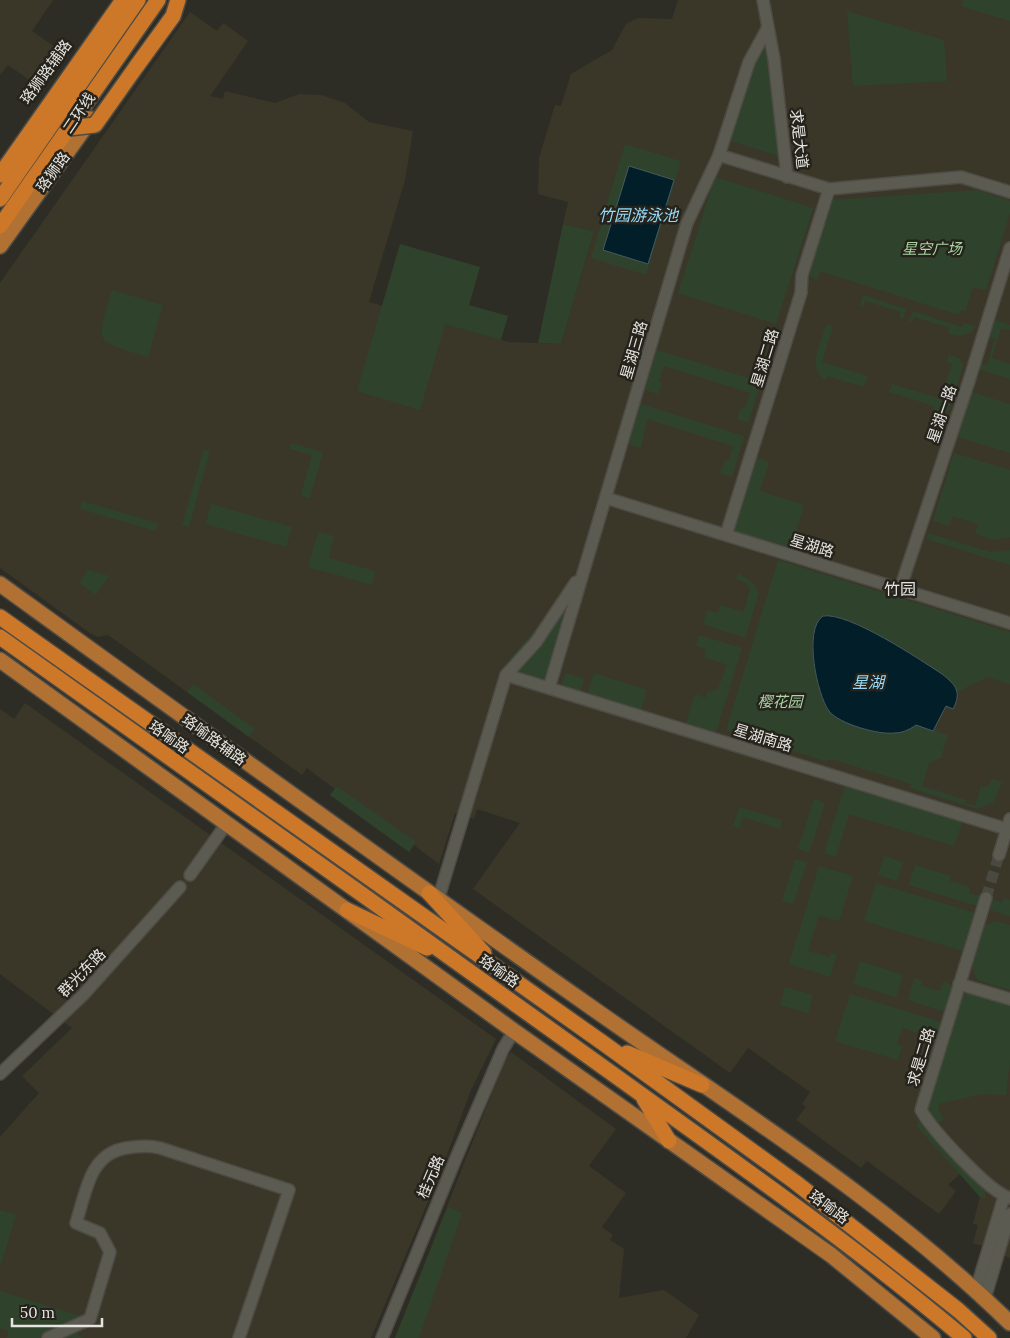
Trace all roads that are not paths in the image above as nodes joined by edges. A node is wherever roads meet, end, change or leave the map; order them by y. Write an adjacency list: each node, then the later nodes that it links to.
1 (117, 0): 11 (street, 珞狮路辅路)
2 (123, 0): 12 (highway)
3 (133, 0): 15 (main road)
4 (138, 0): 17 (highway, 二环线)
5 (158, 0): 9 (highway, 二环线)
6 (177, 0): 9 (highway, bridge); 19 (main road, 珞狮路)
7 (763, 0): 8 (street, 求是大道)
8 (768, 27): 10 (street, 星湖三路); 13 (street, 求是大道)
9 (69, 128): 18 (highway, 二环线)
10 (719, 155): 13 (street); 21 (street, 星湖三路)
11 (0, 162)
12 (0, 175)
13 (787, 177): 14 (street, 求是大道)
14 (829, 189): 16 (street, 求是大道); 22 (street, 星湖二路)
15 (0, 190)
16 (1010, 192)
17 (0, 199)
18 (0, 226)
19 (0, 246)
20 (1010, 248): 25 (street, 星湖一路)
21 (606, 498): 22 (street, 星湖路); 23 (street, 星湖三路)
22 (726, 536): 25 (street, 星湖路)
23 (587, 563): 30 (street); 31 (street, 星湖三路)
24 (0, 584): 37 (main road, 珞喻路辅路)
25 (900, 589): 27 (street, 星湖路)
26 (0, 617): 41 (highway, 珞喻路)
27 (1010, 623)
28 (0, 637): 40 (highway, 珞喻路)
29 (0, 660): 32 (main road)
30 (506, 675): 31 (street, 星湖南路); 37 (street)
31 (549, 688): 33 (street, 星湖南路)
32 (228, 823): 35 (street); 39 (main road)
33 (1009, 826): 34 (street)
34 (999, 856)
35 (190, 875)
36 (180, 887): 46 (street, 群光东路)
37 (434, 896): 41 (highway); 47 (main road, 珞喻路辅路)
38 (986, 898): 42 (street, 求是二路)
39 (347, 910): 40 (highway); 44 (main road)
40 (466, 967): 48 (highway, 珞喻路)
41 (503, 974): 45 (highway, 珞喻路)
42 (959, 984): 43 (street); 50 (street, 求是二路)
43 (1010, 999)
44 (514, 1031): 49 (main road); 56 (street, 桂元路)
45 (603, 1043): 47 (highway); 59 (highway, 珞喻路)
46 (0, 1074)
47 (702, 1085): 52 (main road, 珞喻路辅路)
48 (640, 1094): 49 (highway); 58 (highway, 珞喻路)
49 (669, 1141): 57 (main road)
50 (1007, 1198): 52 (street)
51 (1010, 1214): 52 (street)
52 (980, 1294): 53 (main road, 珞喻路辅路)
53 (1010, 1323)
54 (48, 1338): 55 (street)
55 (240, 1338)
56 (382, 1338)
57 (933, 1338)
58 (964, 1338)
59 (989, 1338)

